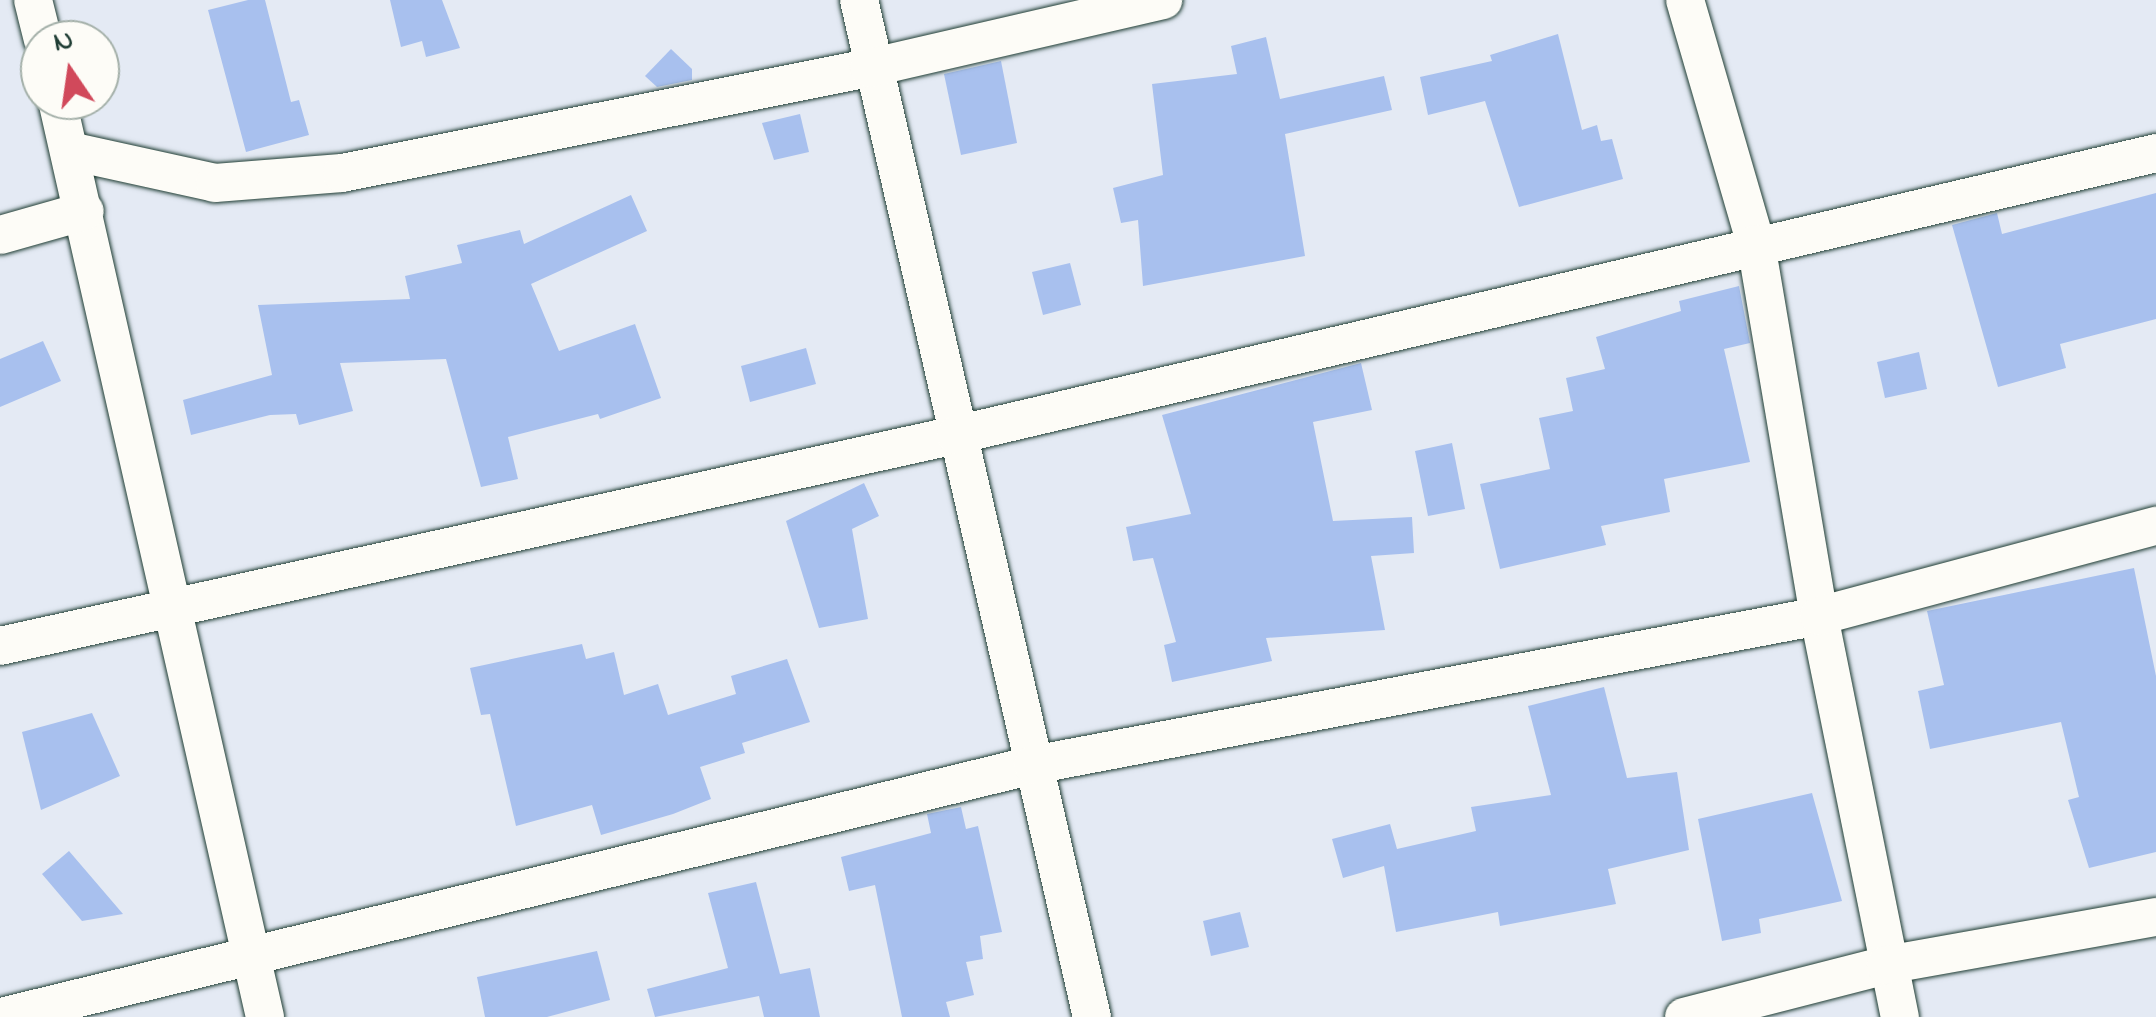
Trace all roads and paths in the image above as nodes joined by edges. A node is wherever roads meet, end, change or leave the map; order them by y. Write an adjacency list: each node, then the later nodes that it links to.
1 (858, 0): 4 (street)
2 (1163, 0): 4 (street)
3 (1686, 0): 10 (street)
4 (869, 68): 6 (street); 11 (street)
5 (63, 120): 6 (street)
6 (70, 152): 8 (street)
7 (2156, 153): 10 (street)
8 (84, 211): 9 (street); 13 (street)
9 (0, 235)
10 (1756, 244): 11 (street); 14 (street)
11 (956, 435): 13 (street); 16 (street)
12 (2156, 526): 14 (street)
13 (169, 606): 15 (street); 18 (street)
14 (1819, 616): 16 (street); 19 (street)
15 (0, 646)
16 (1033, 764): 18 (street); 22 (street)
17 (2156, 917): 19 (street)
18 (250, 952): 20 (street); 21 (street)
19 (1886, 965): 23 (street); 24 (street)
20 (1, 1017)
21 (265, 1017)
22 (1092, 1017)
23 (1684, 1017)
24 (1900, 1017)

